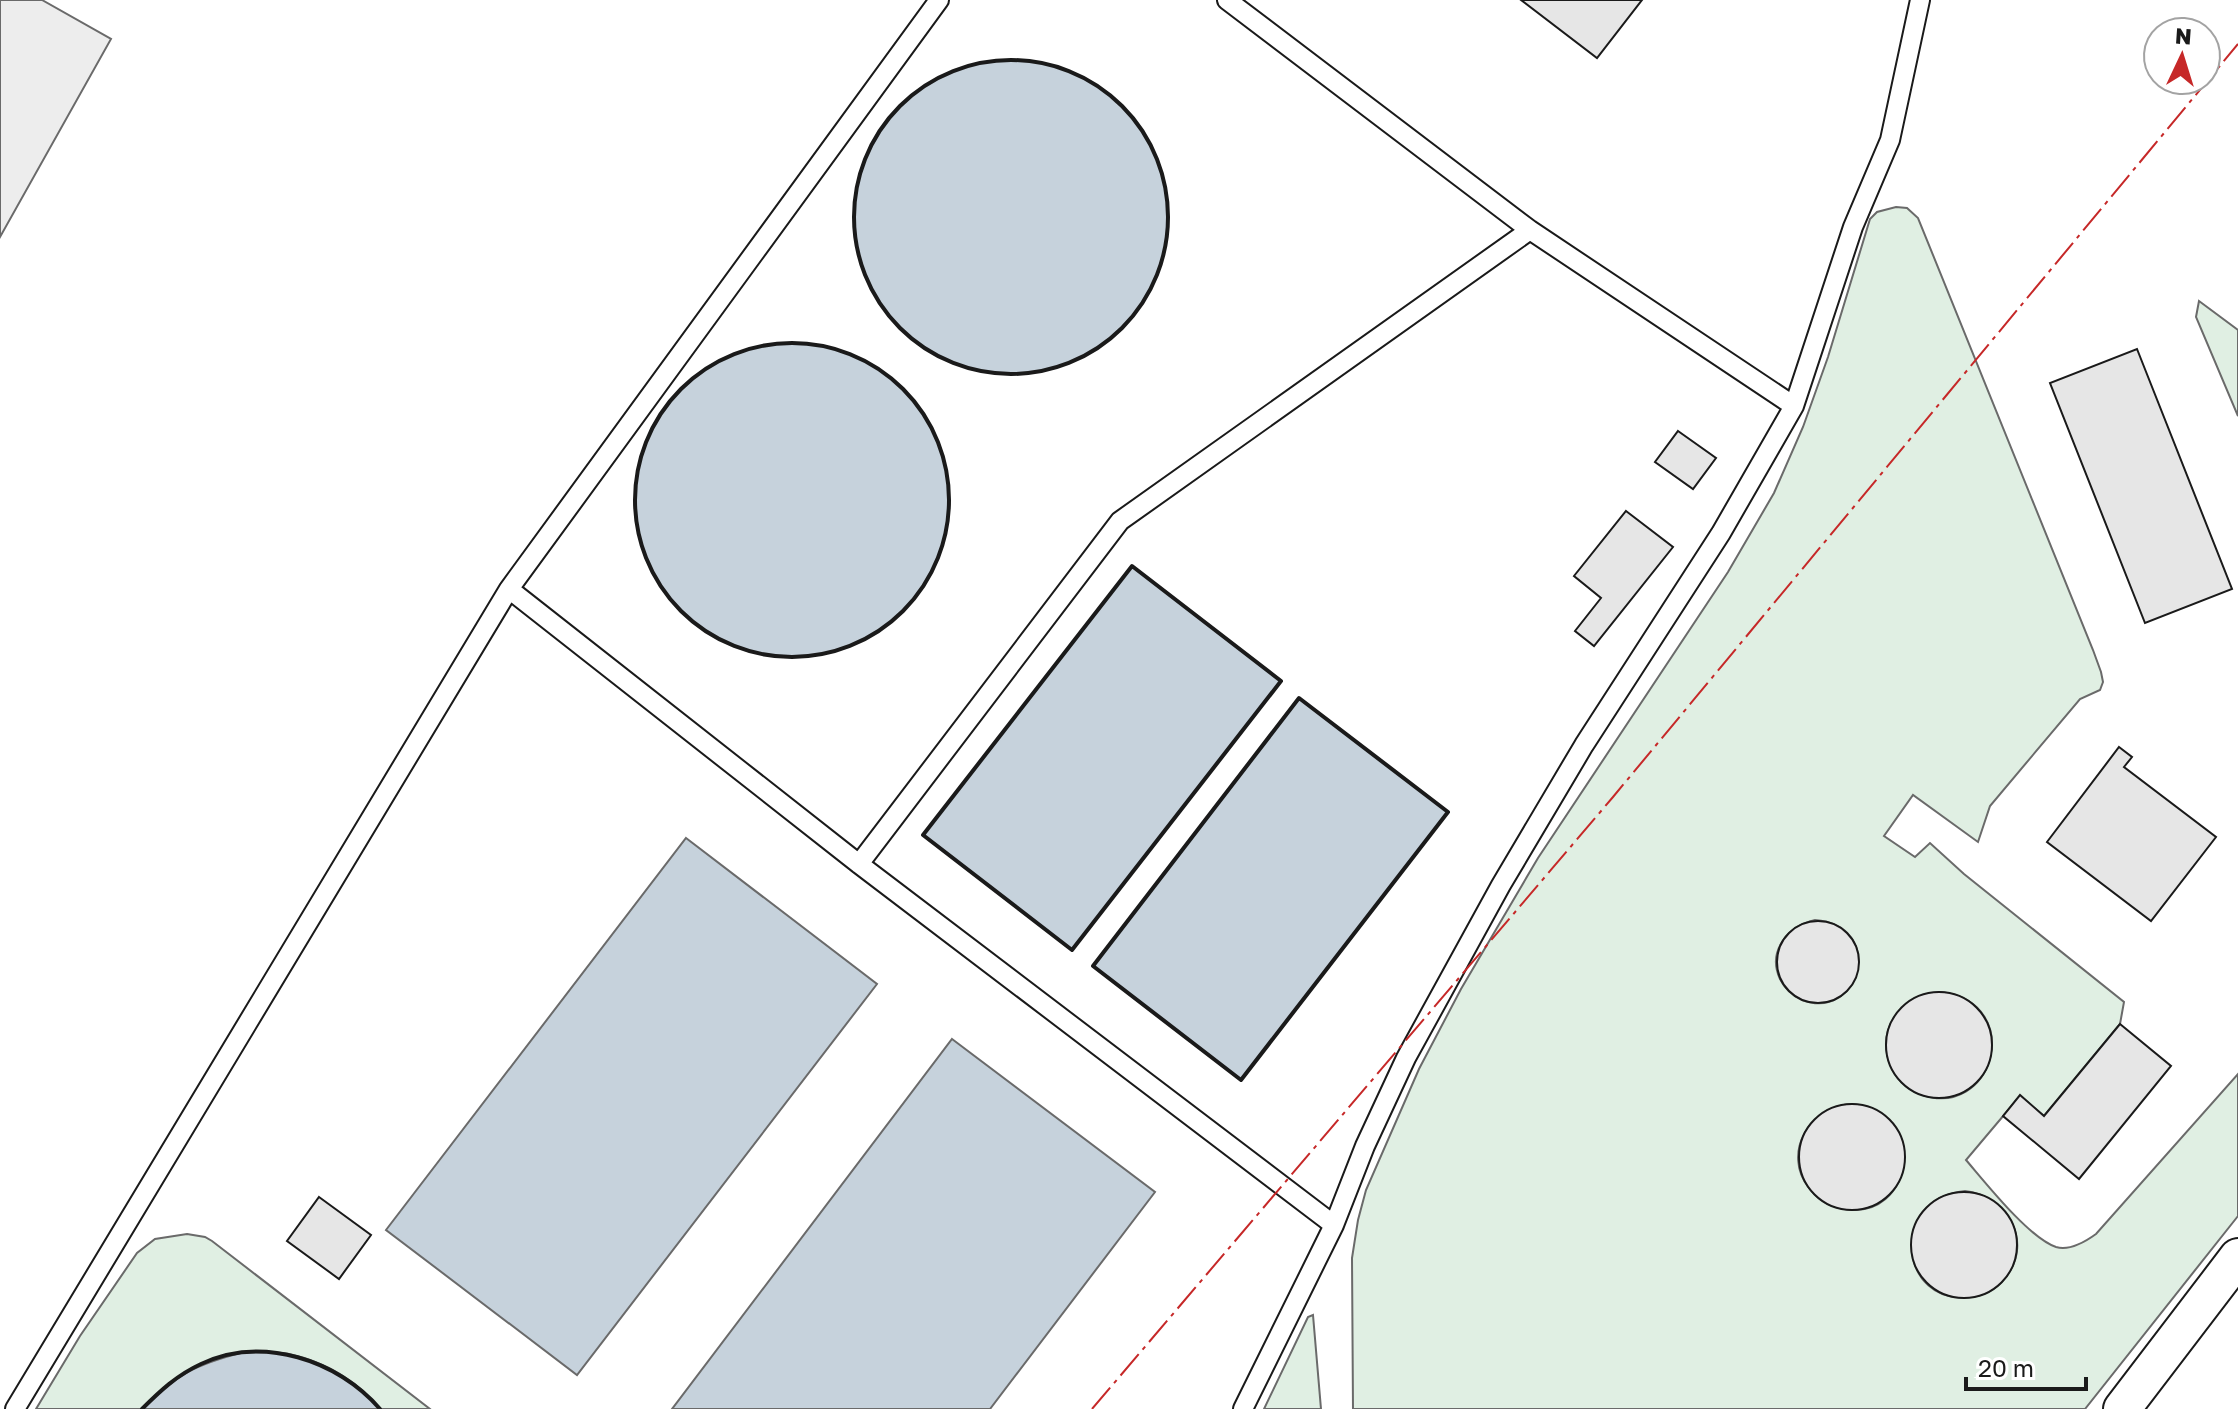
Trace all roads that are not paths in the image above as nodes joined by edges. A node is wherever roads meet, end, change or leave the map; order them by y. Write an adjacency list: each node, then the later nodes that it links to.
1 (939, 0): 6 (lane)
2 (1227, 0): 4 (lane)
3 (1920, 0): 5 (lane)
4 (1530, 230): 5 (lane); 7 (lane)
5 (1794, 406): 8 (lane)
6 (509, 589): 7 (lane); 10 (lane)
7 (859, 864): 8 (lane)
8 (1334, 1225): 11 (lane)
9 (2238, 1257): 12 (street)
10 (15, 1409)
11 (1243, 1409)
12 (2122, 1409)

